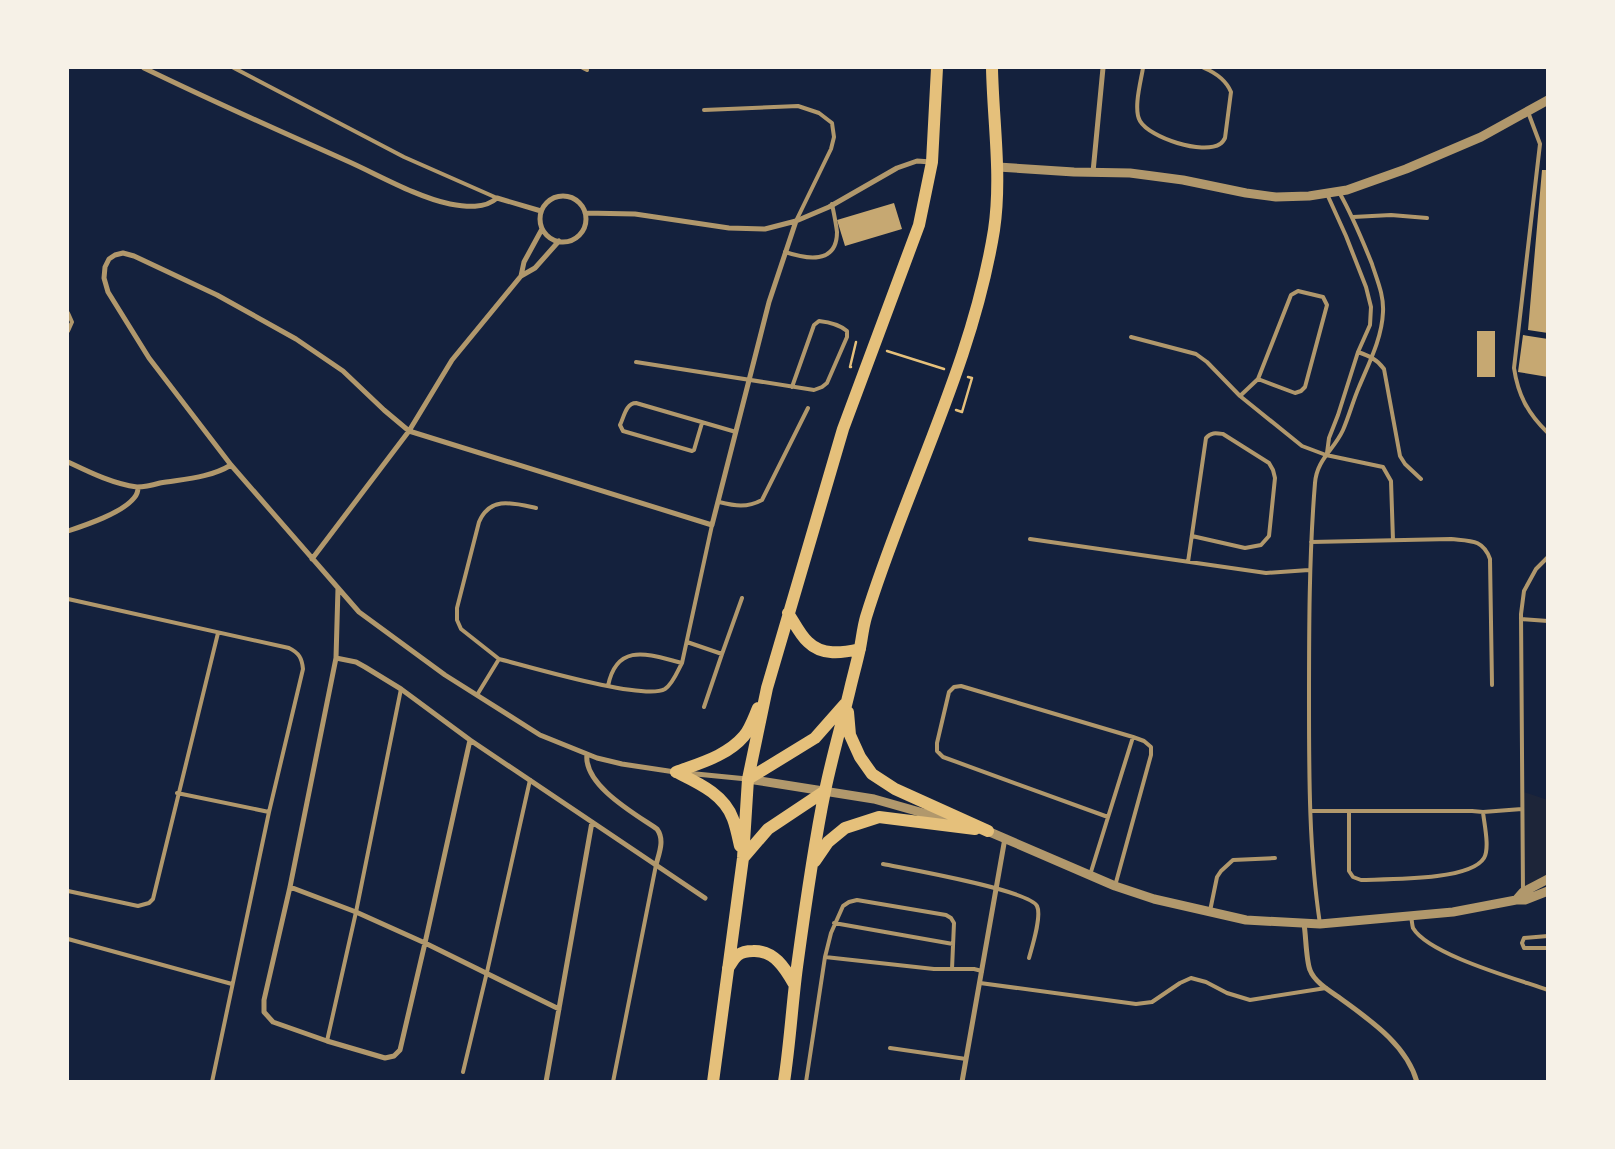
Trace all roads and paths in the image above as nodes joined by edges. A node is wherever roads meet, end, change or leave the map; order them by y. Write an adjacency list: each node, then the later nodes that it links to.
1 (144, 68): 16 (street)
2 (234, 68): 16 (lane)
3 (937, 68): 11 (highway)
4 (992, 68): 12 (highway)
5 (1103, 68): 13 (street)
6 (1143, 68): 7 (lane)
7 (1204, 68)
8 (1548, 100): 10 (street)
9 (704, 110): 22 (lane)
10 (1527, 110): 14 (street); 47 (lane)
11 (932, 162): 17 (street); 68 (highway)
12 (998, 168): 13 (street); 73 (highway)
13 (1093, 172): 15 (street)
14 (1339, 192): 15 (street); 20 (lane)
15 (1327, 194): 32 (lane)
16 (497, 198): 18 (street)
17 (832, 204): 22 (street); 25 (lane)
18 (541, 211): 19 (street); 23 (street)
19 (585, 213): 22 (street); 24 (street)
20 (1353, 217): 21 (lane); 33 (lane)
21 (1427, 218)
22 (796, 221): 25 (street)
23 (542, 228): 24 (street); 26 (street)
24 (559, 241): 26 (street)
25 (785, 252): 39 (street)
26 (520, 276): 45 (street)
27 (68, 313): 28 (lane)
28 (68, 331)
29 (1131, 337): 41 (lane)
30 (857, 341): 35 (path)
31 (883, 350): 36 (path)
32 (1358, 352): 33 (lane); 48 (lane)
33 (1372, 358): 48 (lane); 51 (lane)
34 (636, 362): 39 (lane)
35 (850, 367)
36 (945, 370)
37 (963, 375): 43 (path)
38 (1258, 379): 38 (lane); 41 (lane)
39 (749, 381): 40 (lane); 46 (street)
40 (792, 387): 40 (lane)
41 (1240, 396): 48 (lane)
42 (808, 408): 53 (lane)
43 (962, 412)
44 (702, 423): 44 (lane); 46 (lane)
45 (410, 431): 50 (street); 55 (street); 62 (street)
46 (736, 432): 53 (street)
47 (1548, 433)
48 (1326, 455): 59 (lane); 60 (lane)
49 (68, 462): 52 (street)
50 (231, 466): 52 (street); 62 (street)
51 (1421, 479)
52 (138, 487): 56 (street)
53 (719, 502): 55 (street)
54 (536, 508): 76 (lane)
55 (712, 525): 72 (lane)
56 (68, 531)
57 (1192, 536): 57 (lane); 63 (lane)
58 (1030, 539): 63 (lane)
59 (1393, 540): 60 (lane); 78 (lane)
60 (1311, 542): 64 (lane)
61 (1548, 557): 69 (lane)
62 (312, 559): 65 (street)
63 (1188, 562): 64 (lane)
64 (1309, 570): 94 (lane)
65 (338, 588): 75 (street); 82 (street)
66 (742, 598): 74 (lane)
67 (68, 599): 71 (lane)
68 (788, 613): 73 (highway); 80 (highway)
69 (1521, 619): 70 (lane); 93 (lane)
70 (1548, 621)
71 (218, 633): 92 (lane); 96 (lane)
72 (687, 642): 74 (lane); 77 (lane)
73 (860, 649): 83 (highway)
74 (722, 654): 84 (lane)
75 (336, 658): 81 (street); 110 (street)
76 (499, 659): 79 (lane); 82 (lane)
77 (682, 663): 79 (lane); 79 (lane)
78 (1492, 685)
79 (608, 686)
80 (767, 688): 88 (highway); 89 (highway)
81 (401, 689): 86 (street); 116 (lane)
82 (477, 695): 87 (street)
83 (847, 702): 89 (highway); 91 (highway); 100 (highway)
84 (704, 707)
85 (1133, 737): 98 (lane); 98 (lane); 109 (lane)
86 (470, 740): 90 (street); 124 (street)
87 (587, 754): 88 (street); 105 (street)
88 (676, 772): 89 (street); 102 (highway)
89 (748, 779): 91 (street); 102 (highway)
90 (530, 780): 99 (street); 132 (lane)
91 (825, 791): 100 (street); 102 (highway); 106 (highway)
92 (178, 793): 96 (lane); 112 (lane)
93 (1522, 810): 97 (lane); 114 (lane)
94 (1312, 811): 95 (lane); 121 (lane)
95 (1349, 811): 97 (lane); 97 (lane)
96 (268, 812): 134 (lane)
97 (1483, 812)
98 (1108, 817): 107 (lane)
99 (592, 822): 105 (street); 138 (street)
100 (988, 831): 101 (street); 106 (highway)
101 (1005, 838): 107 (street); 111 (street)
102 (743, 858): 129 (highway)
103 (1275, 858): 117 (lane)
104 (883, 864): 111 (lane)
105 (656, 865): 115 (street); 145 (lane)
106 (812, 865): 135 (highway)
107 (1090, 875): 109 (street)
108 (1548, 879): 114 (street)
109 (1115, 886): 117 (street)
110 (290, 887): 116 (street); 139 (street)
111 (996, 888): 128 (lane); 131 (street)
112 (68, 891)
113 (1548, 891): 114 (street)
114 (1521, 897): 118 (street)
115 (705, 898)
116 (356, 912): 124 (street); 139 (lane)
117 (1209, 913): 120 (street)
118 (1411, 916): 121 (street); 137 (lane)
119 (834, 923): 125 (lane); 125 (lane); 127 (lane)
120 (1304, 924): 121 (street); 136 (street)
121 (1320, 924)
122 (1548, 936): 126 (lane)
123 (68, 939): 134 (lane)
124 (425, 943): 132 (street); 139 (street)
125 (953, 944): 130 (lane)
126 (1548, 948)
127 (825, 957): 130 (lane); 148 (lane)
128 (1029, 958)
129 (728, 968): 135 (highway); 146 (highway)
130 (952, 969): 131 (lane)
131 (982, 971): 133 (street)
132 (487, 972): 138 (street); 142 (lane)
133 (980, 983): 136 (lane); 141 (street)
134 (232, 984): 143 (lane)
135 (794, 984): 147 (highway)
136 (1326, 988): 150 (street)
137 (1548, 990)
138 (558, 1009): 144 (street)
139 (327, 1041)
140 (890, 1048): 141 (lane)
141 (966, 1059): 149 (street)
142 (462, 1072)
143 (212, 1082)
144 (546, 1082)
145 (614, 1082)
146 (713, 1082)
147 (784, 1082)
148 (806, 1082)
149 (962, 1082)
150 (1417, 1082)

